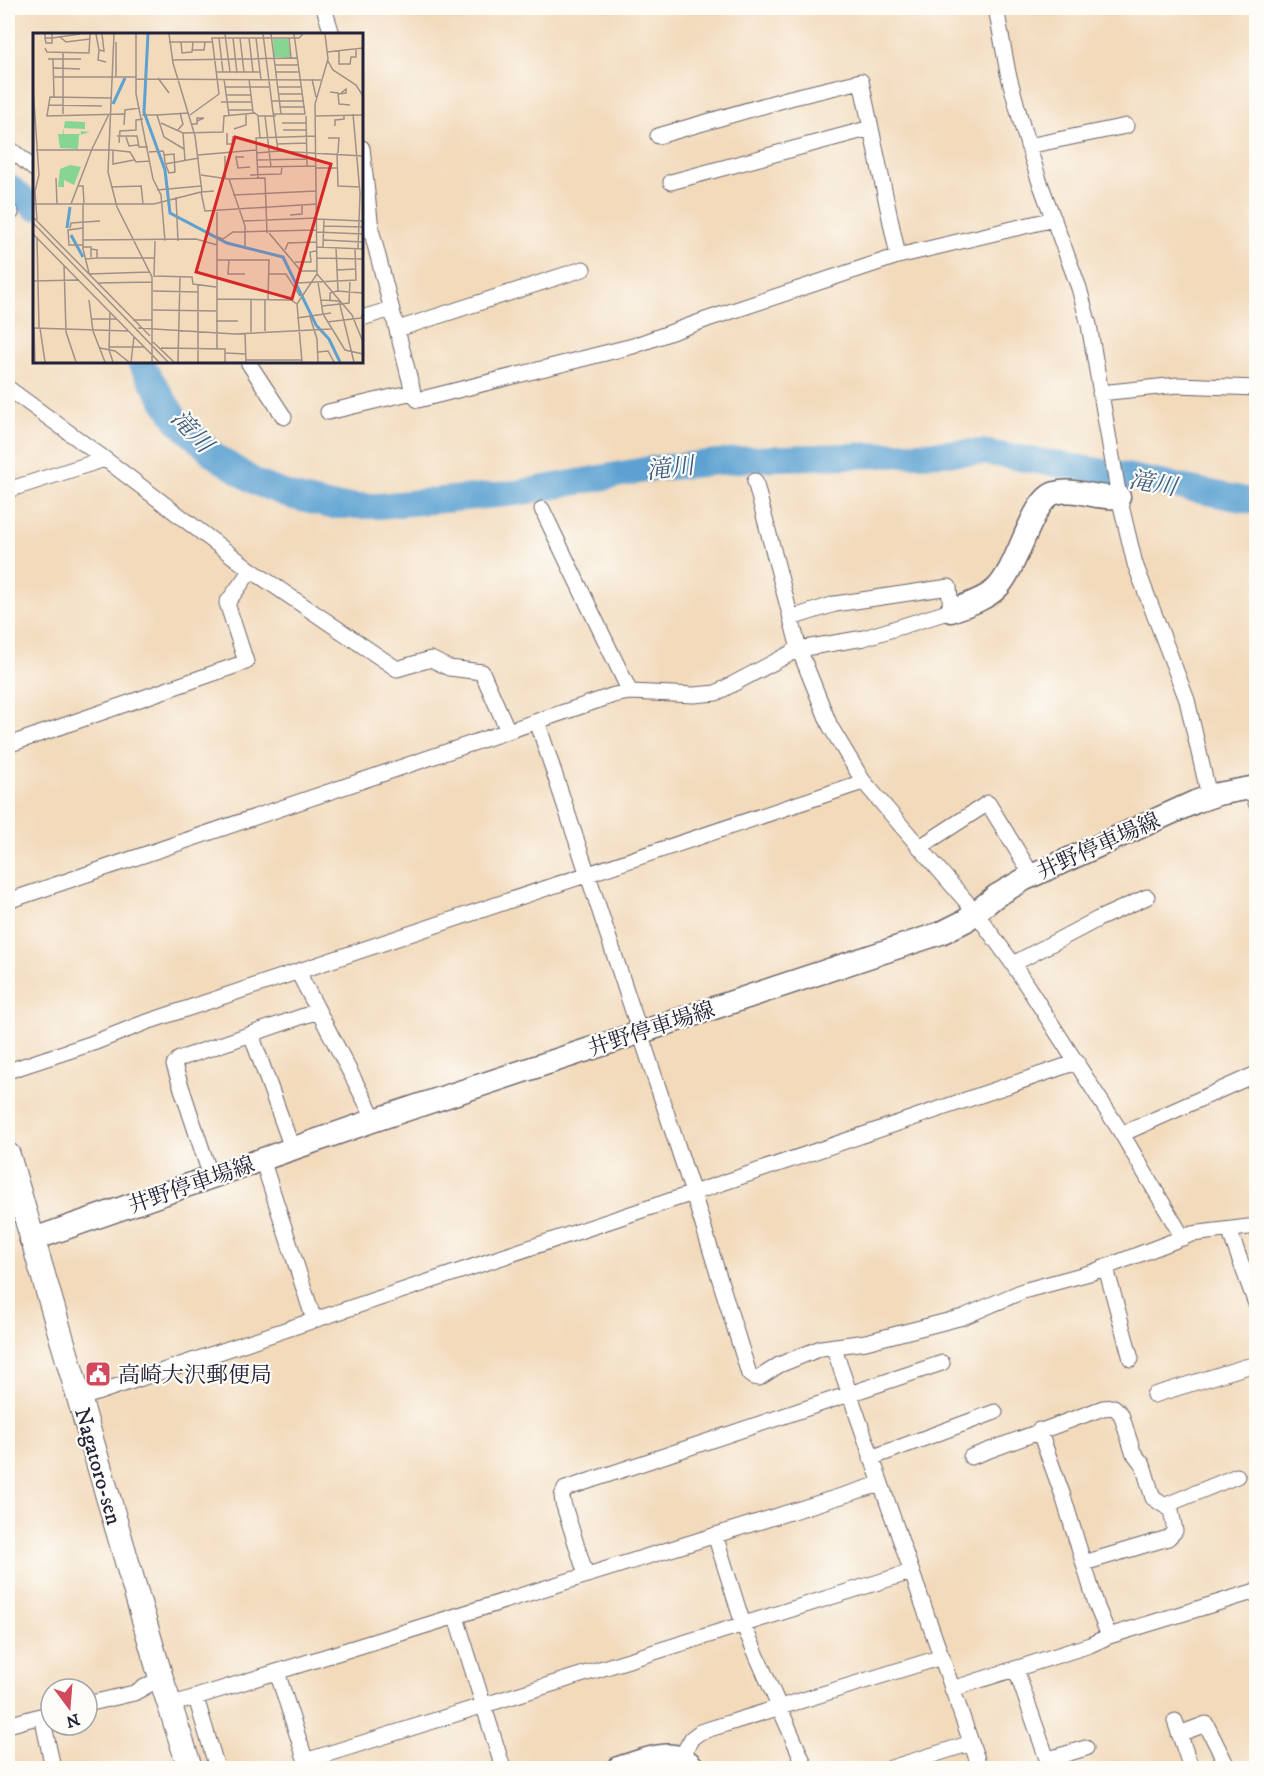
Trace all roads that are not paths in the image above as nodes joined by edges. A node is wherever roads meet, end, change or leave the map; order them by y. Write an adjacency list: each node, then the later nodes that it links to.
1 (324, 8): 3 (street)
2 (996, 8): 7 (street)
3 (332, 33)
4 (1126, 126): 7 (street)
5 (871, 129): 6 (street); 11 (street); 14 (street)
6 (658, 136)
7 (1028, 146): 12 (street)
8 (8, 147): 9 (street)
9 (33, 168)
10 (363, 169): 13 (street)
11 (671, 182)
12 (1054, 219): 14 (street); 23 (street)
13 (366, 231): 16 (street)
14 (898, 255): 22 (street)
15 (583, 269): 18 (street)
16 (391, 309): 17 (street); 18 (street)
17 (363, 318)
18 (398, 329): 22 (street)
19 (249, 363): 25 (street)
20 (8, 388): 26 (street)
21 (1257, 388): 23 (street)
22 (413, 392): 24 (street)
23 (1100, 393): 29 (street)
24 (328, 412)
25 (284, 417)
26 (105, 459): 28 (street); 31 (street)
27 (755, 481): 33 (street)
28 (8, 490)
29 (1118, 494): 32 (main road); 41 (street)
30 (542, 509): 35 (street)
31 (251, 570): 37 (street); 38 (street)
32 (951, 611): 33 (street); 34 (street)
33 (791, 618): 34 (street)
34 (800, 649): 35 (street); 39 (street)
35 (630, 692): 36 (street)
36 (537, 721): 37 (street); 43 (street)
37 (508, 731): 46 (street)
38 (8, 745)
39 (863, 780): 42 (street); 43 (street)
40 (1255, 792): 41 (main road, 井野停車場線)
41 (1209, 796): 44 (main road, 井野停車場線)
42 (920, 847): 44 (street); 47 (street)
43 (589, 873): 49 (street); 51 (street)
44 (1032, 875): 47 (main road, 井野停車場線)
45 (1147, 897): 48 (street)
46 (8, 901)
47 (976, 914): 48 (street); 51 (main road, 井野停車場線)
48 (1013, 964): 53 (street)
49 (298, 972): 50 (street); 54 (street)
50 (318, 1011): 52 (street); 56 (street)
51 (640, 1031): 56 (main road, 井野停車場線); 62 (street)
52 (251, 1034): 58 (street); 61 (street)
53 (1077, 1062): 57 (street); 62 (street)
54 (8, 1071)
55 (1257, 1074): 57 (street)
56 (375, 1120): 58 (main road, 井野停車場線)
57 (1122, 1134): 65 (street)
58 (292, 1148): 60 (main road, 井野停車場線)
59 (8, 1155): 66 (main road, Nagatoro-sen)
60 (262, 1159): 61 (main road, 井野停車場線); 69 (street)
61 (211, 1177): 66 (main road, 井野停車場線)
62 (693, 1193): 69 (street); 70 (street)
63 (1257, 1226): 64 (street)
64 (1232, 1229): 65 (street); 68 (street)
65 (1183, 1238): 67 (street)
66 (31, 1240): 76 (main road, Nagatoro-sen)
67 (1106, 1268): 70 (street); 71 (street)
68 (1257, 1304)
69 (314, 1320): 76 (street)
70 (832, 1346): 75 (street)
71 (1131, 1359)
72 (942, 1363): 75 (street)
73 (1257, 1365): 74 (street)
74 (1154, 1395)
75 (849, 1396): 80 (street); 87 (street)
76 (79, 1399): 95 (main road, Nagatoro-sen)
77 (995, 1412): 80 (street)
78 (1040, 1430): 79 (street); 83 (street); 85 (street)
79 (971, 1457)
80 (871, 1458): 82 (street)
81 (1237, 1476): 83 (street)
82 (880, 1484): 84 (street); 86 (street)
83 (1166, 1505): 85 (street)
84 (715, 1535): 87 (street); 90 (street)
85 (1084, 1563): 91 (street)
86 (911, 1572): 90 (street); 92 (street)
87 (586, 1575): 89 (street)
88 (1257, 1591): 91 (street)
89 (456, 1617): 94 (street); 100 (street)
90 (743, 1624): 100 (street); 101 (street)
91 (1109, 1636): 93 (street)
92 (942, 1657): 96 (street); 101 (street)
93 (1016, 1670): 96 (street); 106 (street)
94 (277, 1672): 97 (street); 108 (street)
95 (160, 1676): 98 (street); 99 (main road, Nagatoro-sen)
96 (952, 1689): 105 (street)
97 (196, 1698): 99 (street); 111 (street)
98 (99, 1701)
99 (170, 1705): 110 (main road, Nagatoro-sen)
100 (484, 1705): 108 (street); 112 (street)
101 (779, 1707): 107 (street); 114 (street)
102 (39, 1716): 103 (street)
103 (8, 1725)
104 (49, 1737): 109 (street)
105 (971, 1743): 115 (street); 116 (street)
106 (1086, 1748)
107 (687, 1763): 113 (main road)
108 (306, 1765)
109 (52, 1768)
110 (190, 1768)
111 (217, 1768)
112 (503, 1768)
113 (618, 1768)
114 (806, 1768)
115 (891, 1768)
116 (980, 1768)
117 (1191, 1768): 118 (street)
118 (1228, 1768)

